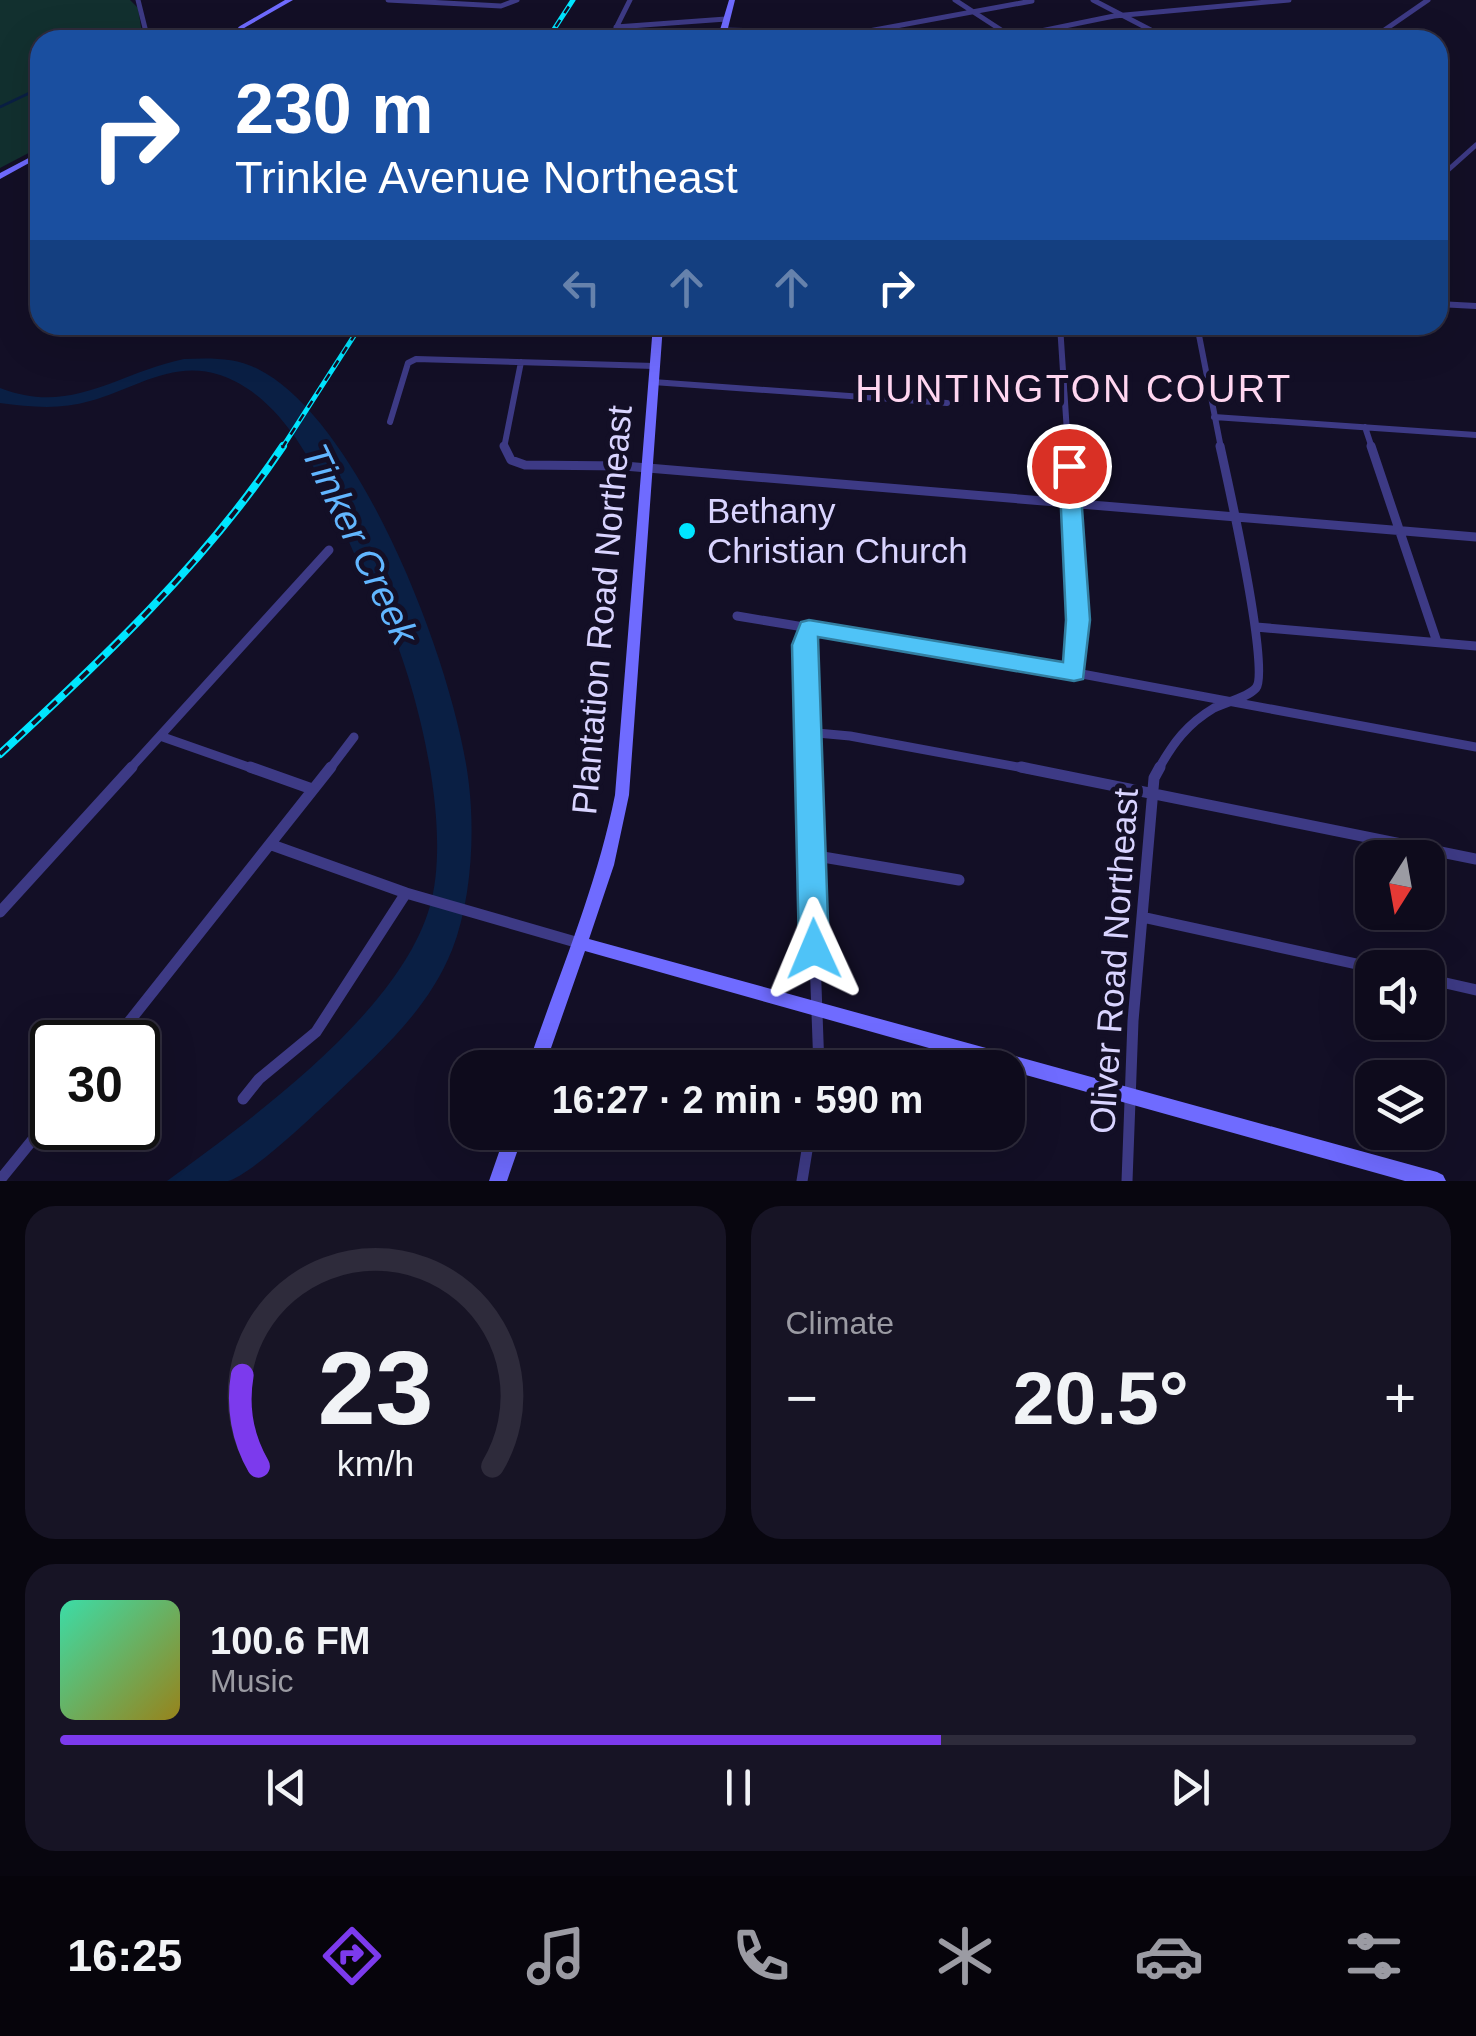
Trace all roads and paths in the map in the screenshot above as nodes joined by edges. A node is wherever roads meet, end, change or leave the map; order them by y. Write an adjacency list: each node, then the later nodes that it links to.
1 (138, 0): 19 (street)
2 (290, 0): 18 (main road)
3 (388, 0): 12 (street)
4 (518, 0): 12 (street)
5 (630, 0): 16 (street)
6 (732, 0): 15 (main road)
7 (955, 0): 13 (street)
8 (1032, 0): 13 (street)
9 (1093, 0): 14 (street)
10 (1289, 0): 14 (street)
11 (1428, 0): 28 (street)
12 (402, 1)
13 (969, 12): 17 (street); 25 (street)
14 (1123, 15): 26 (street); 27 (street)
15 (726, 19): 16 (street); 22 (main road)
16 (616, 27): 21 (street)
17 (889, 28): 23 (street); 24 (street)
18 (240, 29): 20 (street)
19 (147, 30)
20 (244, 30)
21 (615, 30)
22 (723, 30)
23 (878, 30)
24 (892, 30)
25 (999, 30)
26 (1051, 30)
27 (1151, 30)
28 (1384, 30)
29 (1476, 145): 31 (street)
30 (30, 160): 32 (main road)
31 (1450, 168)
32 (0, 176)
33 (1448, 305): 34 (street)
34 (1476, 306)
35 (657, 335): 39 (main road, Plantation Road Northeast)
36 (1061, 335): 47 (street)
37 (1199, 335): 42 (street, Oliver Road Northeast)
38 (522, 362): 39 (street); 43 (street); 46 (street)
39 (654, 366): 40 (main road, Plantation Road Northeast)
40 (653, 382): 41 (street); 46 (main road, Plantation Road Northeast)
41 (947, 403)
42 (1214, 417): 44 (street); 48 (street, Oliver Road Northeast)
43 (390, 422)
44 (1365, 427): 45 (street); 49 (street)
45 (1476, 435)
46 (648, 468): 47 (street); 72 (main road, Plantation Road Northeast)
47 (1072, 504): 48 (street); 57 (street)
48 (1234, 517): 49 (street); 53 (street, Oliver Road Northeast)
49 (1398, 530): 50 (street); 55 (street)
50 (1476, 537)
51 (328, 550): 60 (street)
52 (738, 616): 54 (street)
53 (1256, 626): 55 (street); 58 (street, Oliver Road Northeast)
54 (809, 628): 57 (street); 59 (street)
55 (1437, 642): 56 (street)
56 (1476, 646)
57 (1074, 673): 58 (street)
58 (1230, 701): 62 (street); 64 (street, Oliver Road Northeast)
59 (806, 732): 64 (street); 66 (street)
60 (160, 736): 63 (street); 70 (street)
61 (354, 737): 63 (street)
62 (1476, 747)
63 (312, 789): 65 (street)
64 (1152, 794): 67 (street); 71 (street, Oliver Road Northeast)
65 (272, 846): 69 (street); 77 (street)
66 (811, 855): 68 (street); 76 (street)
67 (1476, 859)
68 (959, 880)
69 (406, 893): 72 (street); 81 (street)
70 (0, 912)
71 (1142, 917): 73 (street); 80 (street, Oliver Road Northeast)
72 (579, 943): 76 (main road); 78 (main road, Plantation Road Northeast)
73 (1355, 964)
74 (1445, 983): 75 (street)
75 (1476, 990)
76 (816, 1008): 79 (street); 80 (main road)
77 (131, 1020)
78 (541, 1050)
79 (818, 1050)
80 (1129, 1094): 88 (street, Oliver Road Northeast); 89 (main road)
81 (243, 1099)
82 (30, 1143): 85 (street)
83 (509, 1150): 86 (main road)
84 (807, 1150): 87 (street)
85 (0, 1180)
86 (498, 1181)
87 (802, 1181)
88 (1127, 1181)
89 (1437, 1181)

